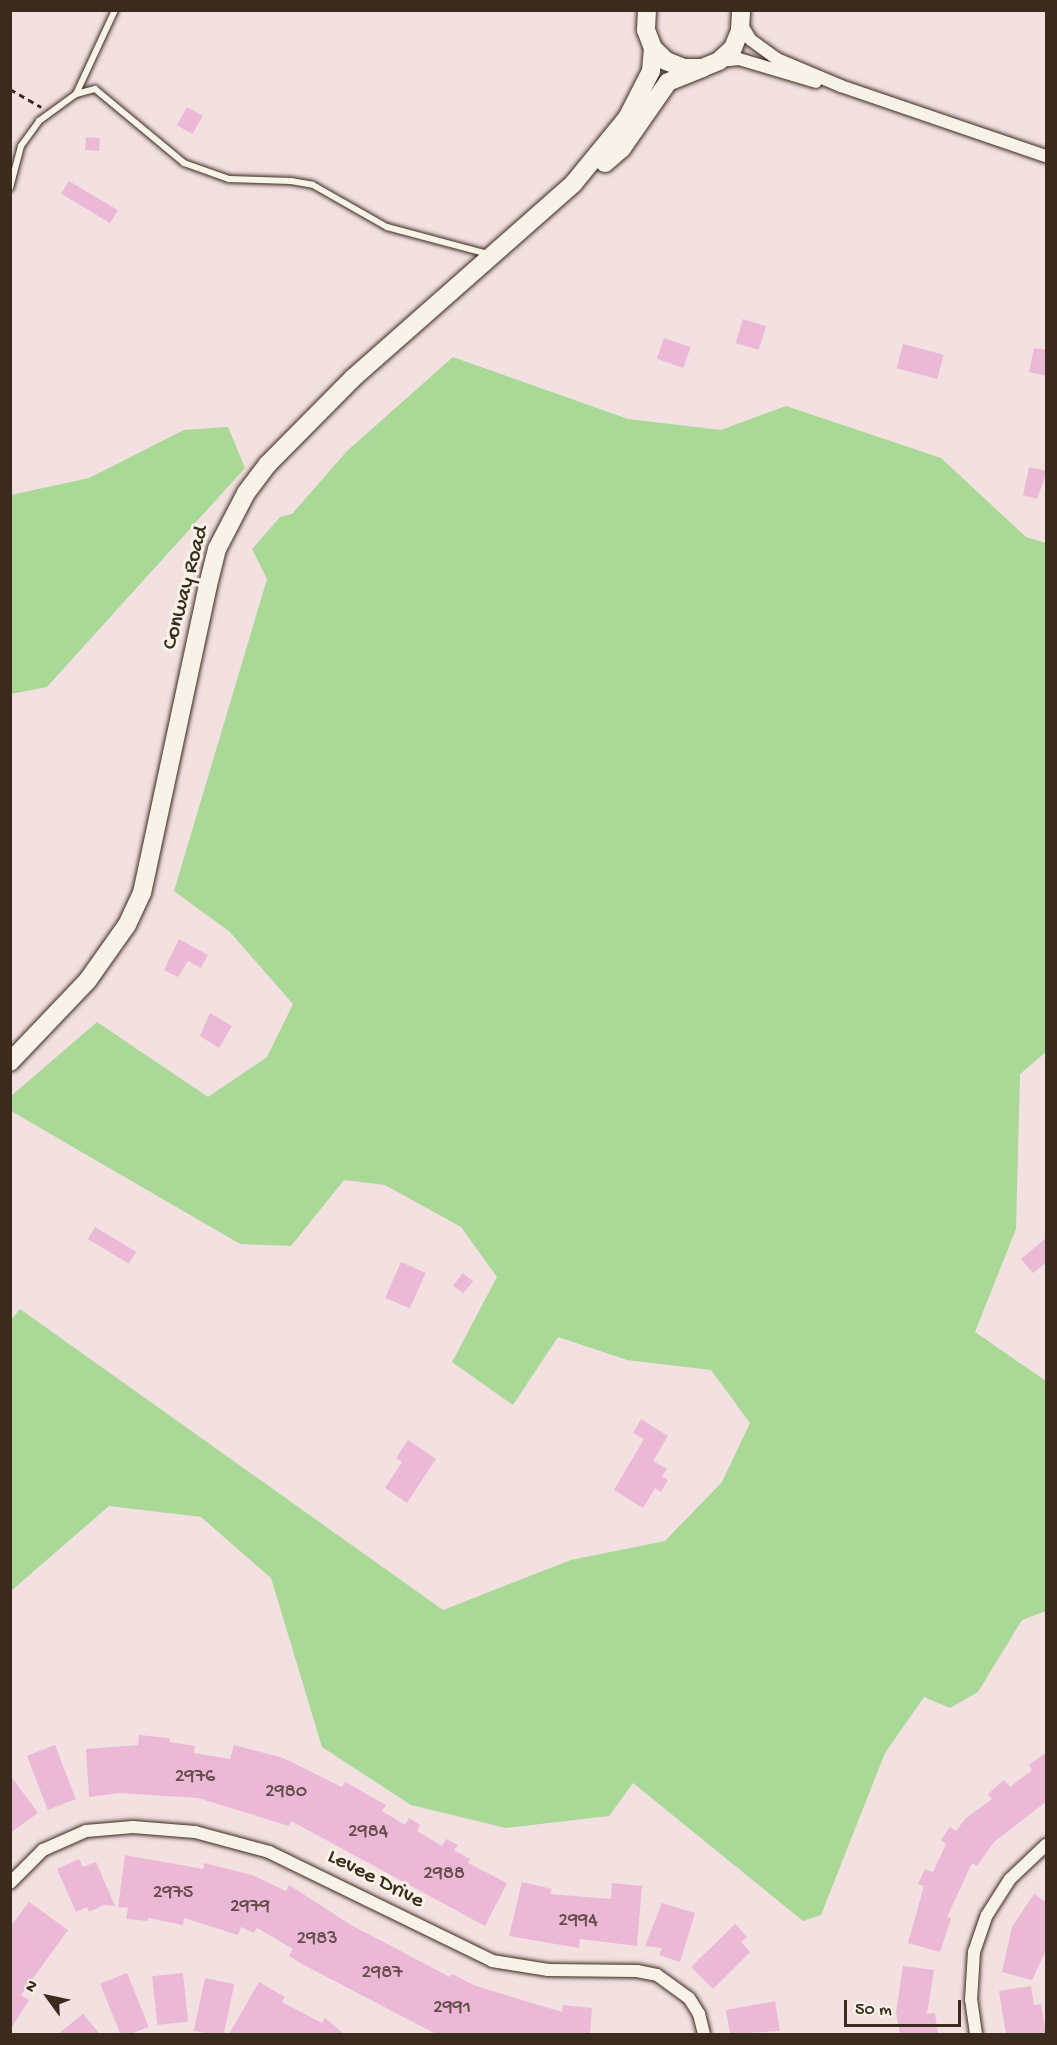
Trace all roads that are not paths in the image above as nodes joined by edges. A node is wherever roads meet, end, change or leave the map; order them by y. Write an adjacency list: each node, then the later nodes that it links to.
1 (115, 10): 10 (lane)
2 (638, 10): 5 (street)
3 (647, 10): 5 (street)
4 (740, 14): 7 (street); 9 (street)
5 (646, 30): 6 (street)
6 (653, 48): 8 (street, Conway Road); 12 (street, Conway Road)
7 (720, 61): 8 (street, Conway Road); 9 (street)
8 (702, 68): 12 (street, Conway Road)
9 (841, 86): 11 (street)
10 (76, 94): 13 (lane); 14 (lane)
11 (1047, 156)
12 (573, 184): 14 (street, Conway Road)
13 (10, 188)
14 (491, 255): 15 (street, Conway Road)
15 (10, 1062)
16 (1047, 1845): 19 (street)
17 (10, 1883): 18 (street, Levee Drive)
18 (704, 2034)
19 (976, 2034)

